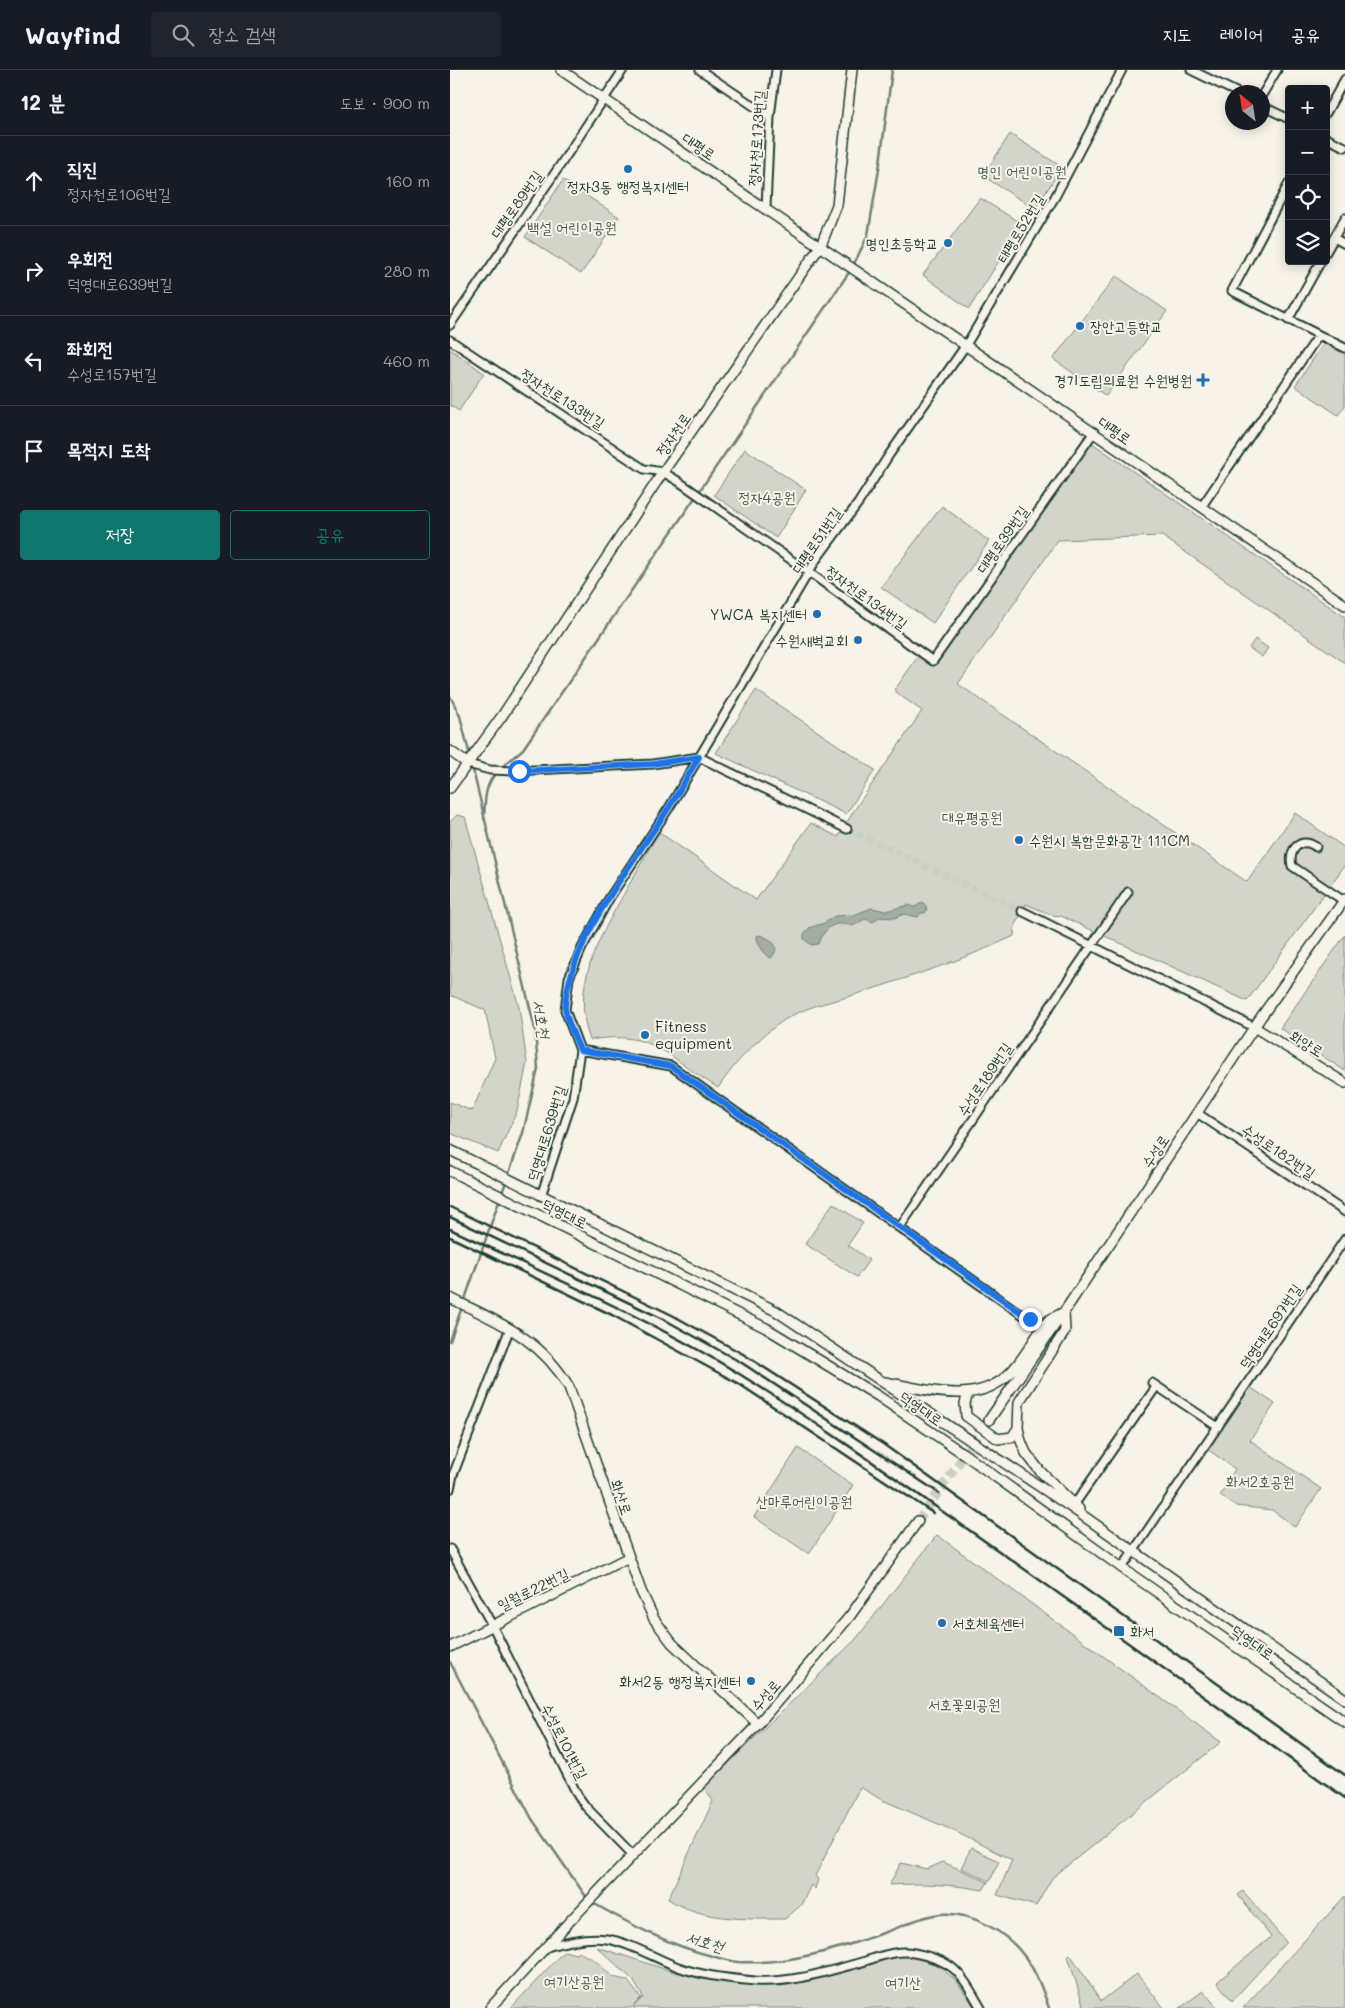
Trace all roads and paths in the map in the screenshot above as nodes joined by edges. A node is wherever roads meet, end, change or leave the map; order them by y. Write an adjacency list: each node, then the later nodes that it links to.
1 (561, 70): 13 (main road, 대평로)
2 (623, 70): 13 (street, 대평로89번길)
3 (700, 70): 17 (street)
4 (776, 70): 17 (street, 정자천로173번길)
5 (852, 70): 25 (main road, 정자천로)
6 (1122, 70): 32 (street, 태평로52번길)
7 (1191, 70): 9 (street)
8 (1276, 70): 12 (street)
9 (1206, 73): 11 (street)
10 (1345, 79): 14 (street)
11 (1225, 85)
12 (1268, 85)
13 (603, 98): 21 (main road, 대평로); 29 (street, 대평로89번길)
14 (1330, 106)
15 (1270, 110): 16 (street)
16 (1285, 117)
17 (770, 118): 21 (street, 정자천로173번길)
18 (1330, 140): 19 (street)
19 (1345, 147)
20 (1285, 191): 28 (street)
21 (766, 208): 25 (main road, 대평로)
22 (1345, 218): 23 (street)
23 (1334, 238): 24 (street); 26 (street)
24 (1345, 244)
25 (821, 245): 32 (main road, 대평로); 35 (main road, 정자천로)
26 (1330, 245)
27 (1319, 265): 28 (street)
28 (1288, 320): 30 (street)
29 (450, 325)
30 (1319, 335): 33 (street); 36 (street)
31 (450, 340): 35 (street, 정자천로133번길)
32 (966, 345): 34 (main road, 대평로); 37 (street, 대평로51번길)
33 (1345, 348)
34 (1094, 432): 36 (main road, 대평로); 39 (street, 대평로39번길)
35 (664, 472): 37 (street, 정자천로134번길); 42 (main road, 정자천로)
36 (1202, 506): 38 (main road, 대평로)
37 (810, 572): 39 (street, 정자천로134번길); 41 (street, 대평로51번길)
38 (1345, 605)
39 (933, 661)
40 (450, 751): 42 (main road)
41 (699, 757): 42 (street); 44 (street); 51 (street, 덕영대로639번길)
42 (468, 764): 43 (main road, 정자천로)
43 (452, 785)
44 (847, 829)
45 (1316, 847): 47 (street)
46 (1128, 892): 49 (street, 수성로189번길)
47 (1345, 900): 50 (main road, 수성로)
48 (1022, 911): 49 (street)
49 (1091, 947): 50 (street); 58 (street, 수성로189번길)
50 (1254, 1027): 52 (main road, 화양로); 53 (main road, 수성로)
51 (580, 1050): 56 (street, 덕영대로639번길); 58 (street)
52 (1345, 1083)
53 (1197, 1113): 57 (street, 수성로182번길); 61 (main road, 수성로)
54 (450, 1150): 56 (main road, 덕영대로)
55 (450, 1171): 75 (main road, 덕영대로)
56 (538, 1195): 64 (main road, 덕영대로)
57 (1345, 1212)
58 (900, 1227): 62 (street)
59 (1345, 1239): 68 (street, 덕영대로697번길)
60 (450, 1298): 63 (main road, 화산로)
61 (1064, 1312): 62 (main road); 66 (main road, 수성로); 67 (main road)
62 (1044, 1325): 65 (main road)
63 (510, 1328): 69 (street); 74 (main road, 화산로)
64 (880, 1381): 65 (main road); 70 (main road, 덕영대로)
65 (968, 1394): 67 (main road)
66 (989, 1420)
67 (1018, 1428): 70 (main road)
68 (1218, 1428): 70 (street); 73 (street, 덕영대로697번길)
69 (450, 1489)
70 (1073, 1506): 73 (main road, 덕영대로)
71 (918, 1521): 80 (main road, 수성로)
72 (450, 1549): 76 (street, 수성로101번길)
73 (1134, 1552): 75 (street, 덕영대로697번길); 78 (main road, 덕영대로)
74 (629, 1556): 76 (main road, 일월로22번길); 80 (main road, 화산로)
75 (1122, 1568): 79 (main road, 덕영대로)
76 (492, 1625): 77 (main road, 일월로22번길); 81 (street, 수성로101번길)
77 (450, 1647)
78 (1345, 1699)
79 (1345, 1722)
80 (758, 1724): 81 (main road, 수성로)
81 (633, 1855): 82 (main road, 수성로)
82 (547, 1947): 83 (main road); 84 (street)
83 (490, 2008)
84 (981, 2008)

